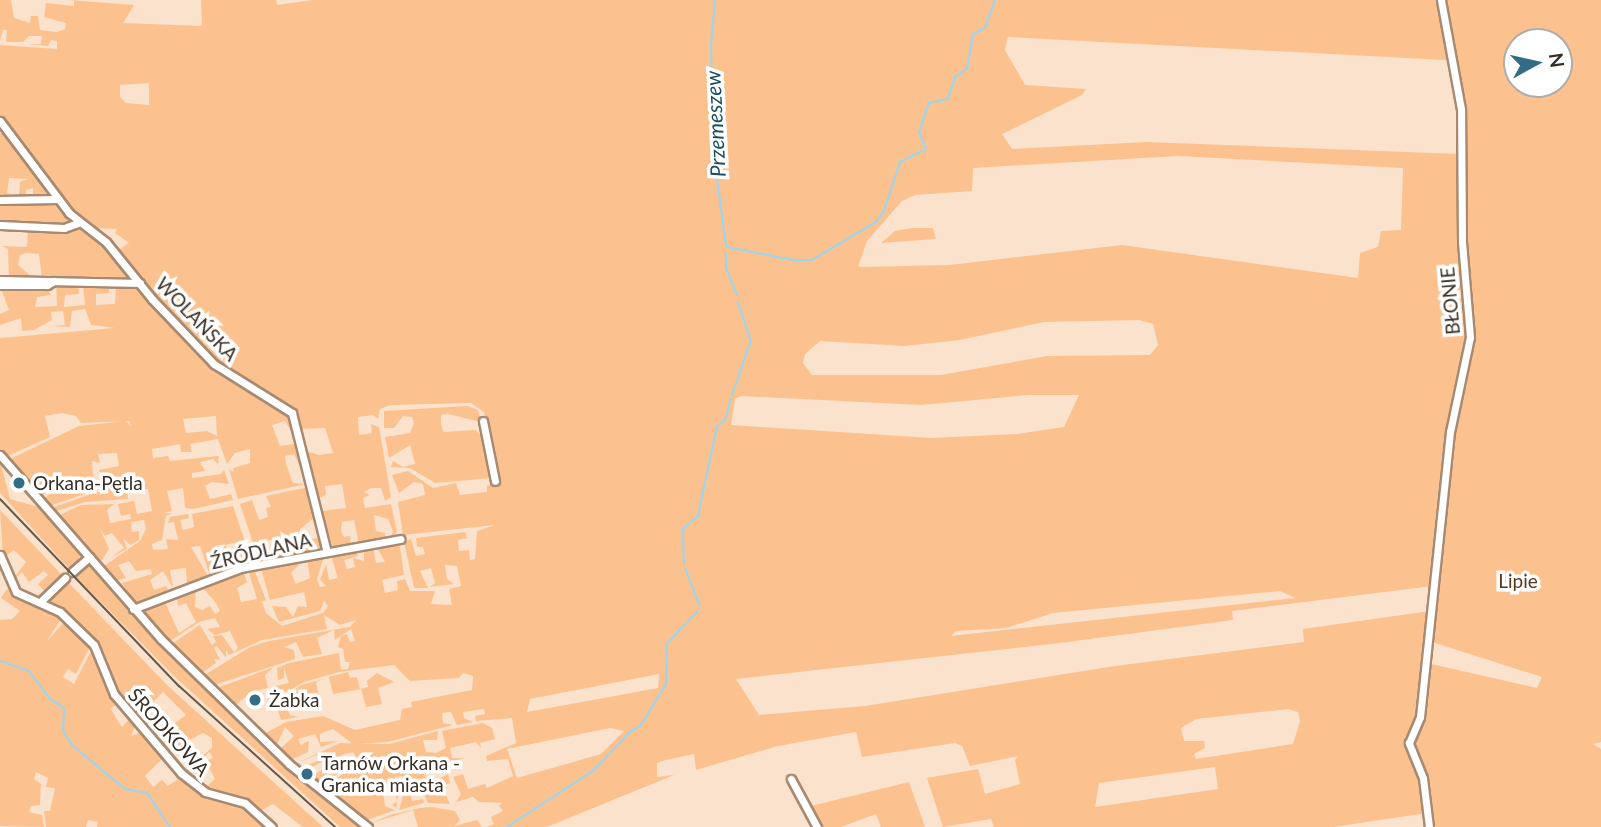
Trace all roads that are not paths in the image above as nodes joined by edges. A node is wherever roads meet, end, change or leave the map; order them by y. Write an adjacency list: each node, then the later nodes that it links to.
1 (1441, 0): 24 (street, BŁONIE)
2 (0, 121): 3 (street, WOLAŃSKA)
3 (58, 199): 4 (street); 5 (street, WOLAŃSKA)
4 (0, 200)
5 (78, 223): 6 (street); 8 (street, WOLAŃSKA)
6 (0, 225)
7 (0, 282): 8 (street)
8 (140, 283): 13 (street, WOLAŃSKA)
9 (484, 421): 11 (street)
10 (0, 455): 15 (street)
11 (495, 481)
12 (400, 539): 13 (street, ŹRÓDLANA)
13 (327, 552): 19 (street, ŹRÓDLANA)
14 (0, 555): 18 (street, ŚRODKOWA)
15 (89, 557): 16 (street); 19 (street)
16 (72, 572)
17 (65, 578): 18 (street)
18 (40, 602): 21 (street, ŚRODKOWA)
19 (134, 609): 22 (street)
20 (791, 779): 23 (street)
21 (272, 827)
22 (368, 827)
23 (817, 827)
24 (1429, 827)

